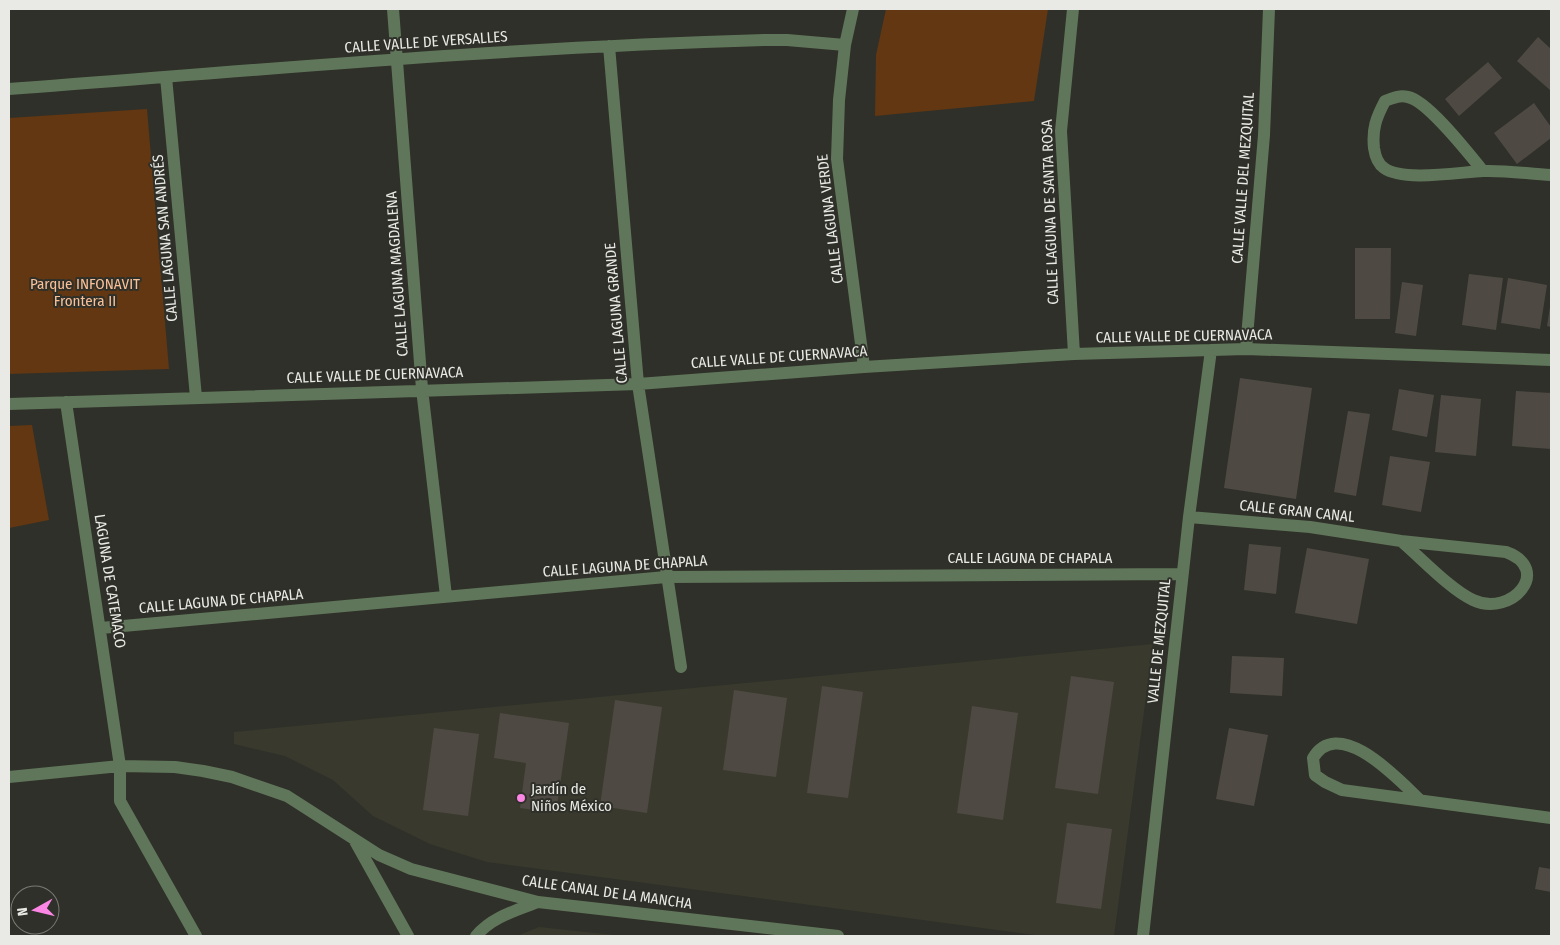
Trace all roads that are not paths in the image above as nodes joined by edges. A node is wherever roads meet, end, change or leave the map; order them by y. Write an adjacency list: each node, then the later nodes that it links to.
1 (393, 9): 7 (street, CALLE LAGUNA MAGDALENA)
2 (853, 9): 5 (street, CALLE LAGUNA VERDE)
3 (1073, 9): 14 (street, CALLE LAGUNA DE SANTA ROSA)
4 (1269, 9): 13 (street, CALLE VALLE DEL MEZQUITAL)
5 (845, 45): 6 (street, CALLE VALLE DE VERSALLES); 16 (street, CALLE LAGUNA VERDE)
6 (610, 46): 7 (street, CALLE VALLE DE VERSALLES); 17 (street, CALLE LAGUNA GRANDE)
7 (397, 59): 8 (street, CALLE VALLE DE VERSALLES); 18 (street, CALLE LAGUNA MAGDALENA)
8 (166, 77): 9 (street, CALLE VALLE DE VERSALLES); 19 (street, CALLE LAGUNA SAN ANDRÉS)
9 (9, 89)
10 (1483, 171): 10 (street); 11 (street)
11 (1551, 175)
12 (1211, 350): 13 (street, CALLE VALLE DE CUERNAVACA); 14 (street, CALLE VALLE DE CUERNAVACA); 22 (street, VALLE DE MEZQUITAL)
13 (1246, 350): 15 (street, CALLE VALLE DE CUERNAVACA)
14 (1074, 354): 16 (street, CALLE VALLE DE CUERNAVACA)
15 (1551, 360)
16 (864, 367): 17 (street, CALLE VALLE DE CUERNAVACA)
17 (638, 384): 18 (street, CALLE VALLE DE CUERNAVACA); 25 (street, CALLE LAGUNA GRANDE)
18 (422, 390): 19 (street, CALLE VALLE DE CUERNAVACA); 26 (street, CALLE LAGUNA MAGDALENA)
19 (196, 397): 20 (street, CALLE VALLE DE CUERNAVACA)
20 (66, 402): 21 (street, CALLE VALLE DE CUERNAVACA); 27 (street, LAGUNA DE CATEMACO)
21 (9, 404)
22 (1189, 517): 23 (street, CALLE GRAN CANAL); 24 (street, VALLE DE MEZQUITAL)
23 (1401, 541): 23 (street, CALLE GRAN CANAL)
24 (1182, 574): 25 (street, CALLE LAGUNA DE CHAPALA); 39 (street, VALLE DE MEZQUITAL)
25 (666, 577): 26 (street, CALLE LAGUNA DE CHAPALA); 28 (street, CALLE LAGUNA GRANDE)
26 (446, 596): 27 (street, CALLE LAGUNA DE CHAPALA)
27 (101, 628): 29 (street, LAGUNA DE CATEMACO)
28 (681, 667)
29 (120, 766): 30 (street, CALLE CANAL DE LA MANCHA); 33 (street, CALLE CANAL DE LA MANCHA); 35 (street, LAGUNA DE CATEMACO)
30 (9, 777)
31 (1419, 799): 31 (street); 32 (street)
32 (1551, 818)
33 (355, 840): 34 (street, CALLE CANAL DE LA MANCHA); 36 (street)
34 (538, 902): 37 (street); 38 (street, CALLE CANAL DE LA MANCHA)
35 (196, 936)
36 (408, 936)
37 (476, 936)
38 (838, 936)
39 (1143, 936)

